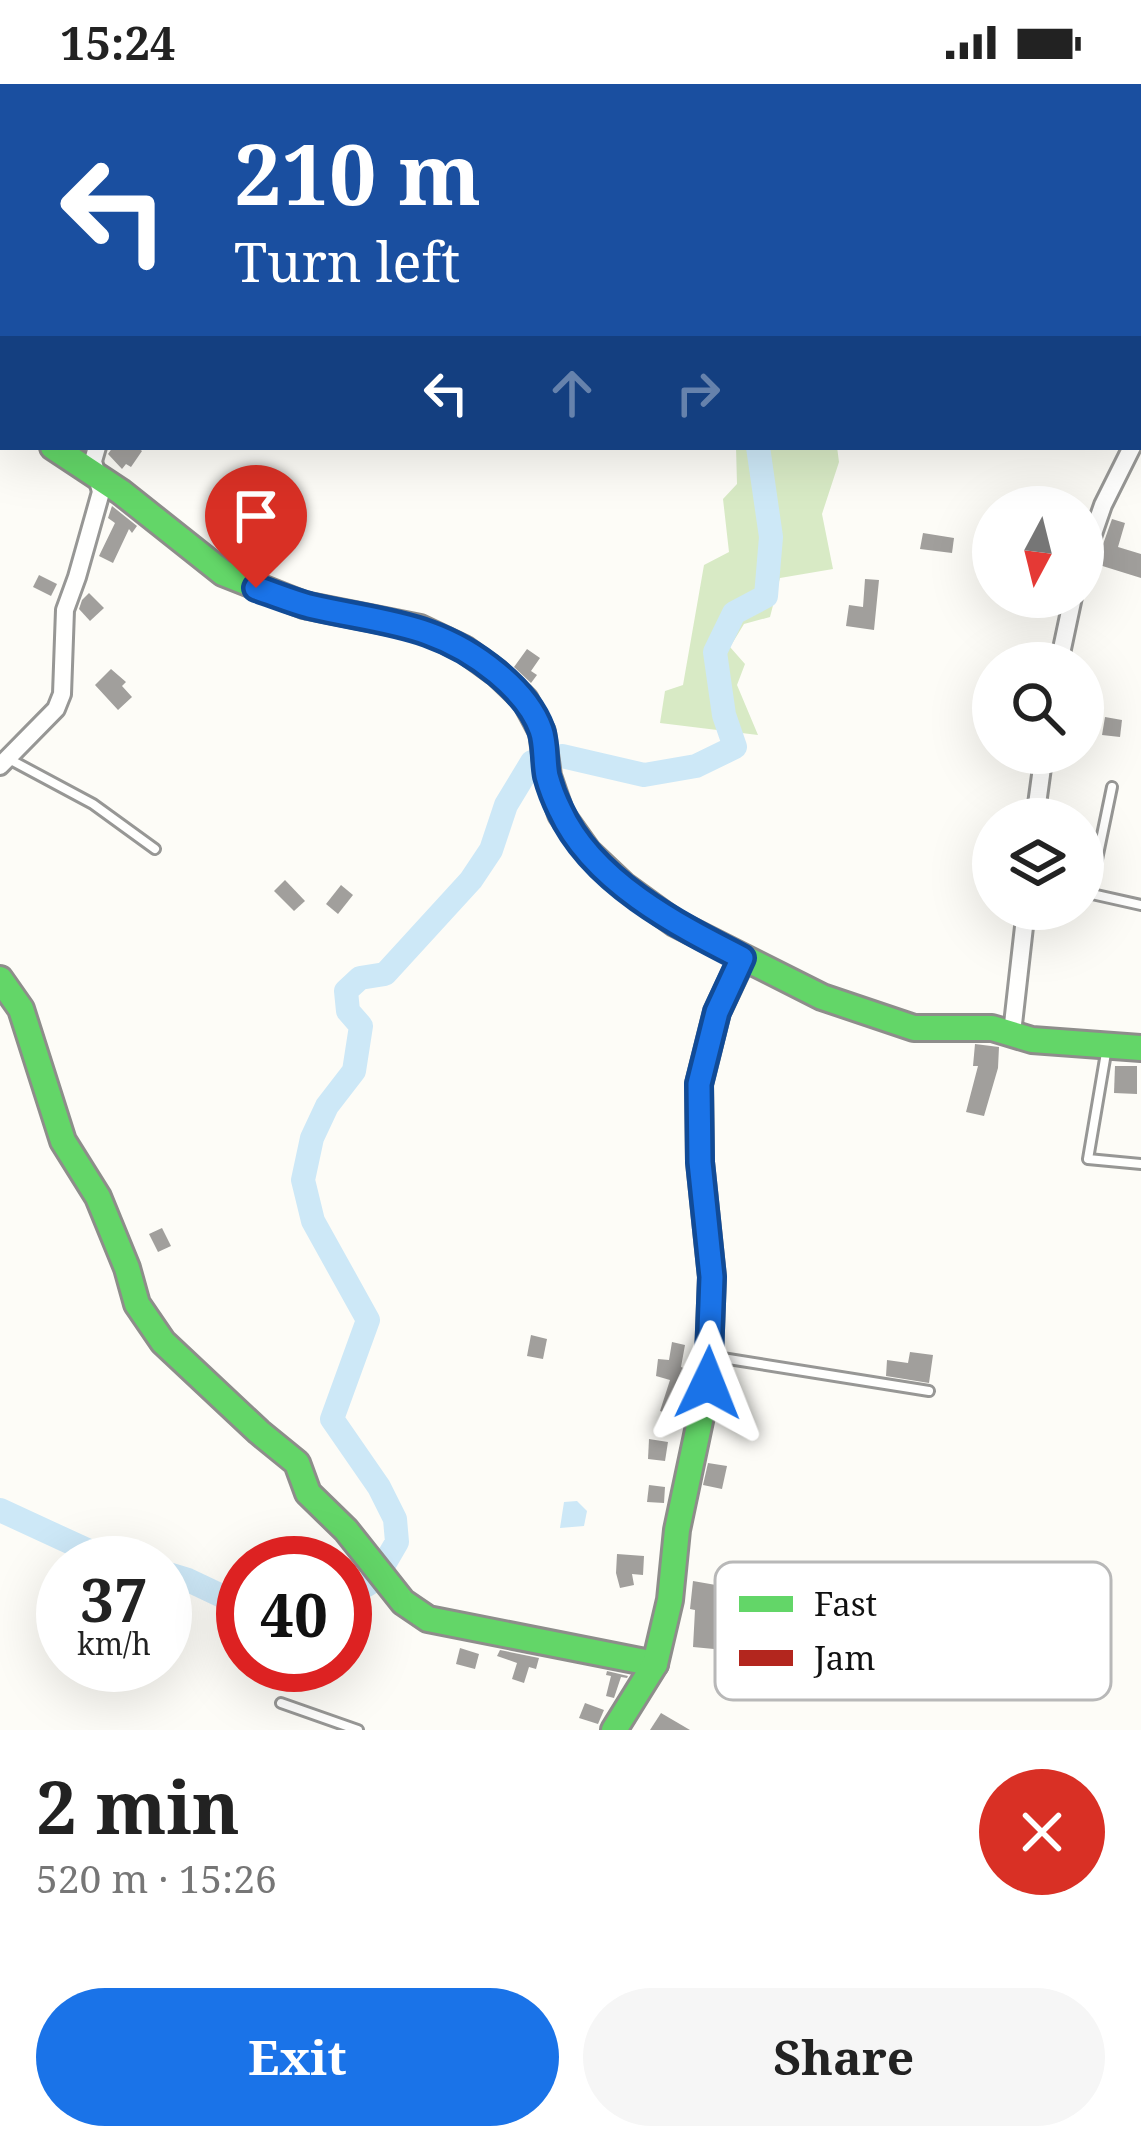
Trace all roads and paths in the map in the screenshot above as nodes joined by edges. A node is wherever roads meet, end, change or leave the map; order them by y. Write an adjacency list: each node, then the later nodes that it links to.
1 (58, 450): 4 (street)
2 (96, 450): 4 (street)
3 (1130, 450): 5 (street)
4 (95, 474): 6 (street); 13 (street)
5 (1104, 503)
6 (4, 762): 9 (lane)
7 (1112, 787): 8 (lane)
8 (1104, 819)
9 (155, 849)
10 (1104, 896): 11 (lane)
11 (1141, 904)
12 (1024, 930): 15 (street)
13 (742, 958): 15 (street); 19 (street)
14 (0, 979): 21 (street)
15 (1012, 1033): 16 (street)
16 (1108, 1046): 17 (street); 18 (lane)
17 (1141, 1048)
18 (1141, 1164)
19 (709, 1356): 20 (lane); 21 (street)
20 (928, 1391)
21 (655, 1664): 24 (street)
22 (280, 1703): 23 (lane)
23 (358, 1730)
24 (614, 1730)

